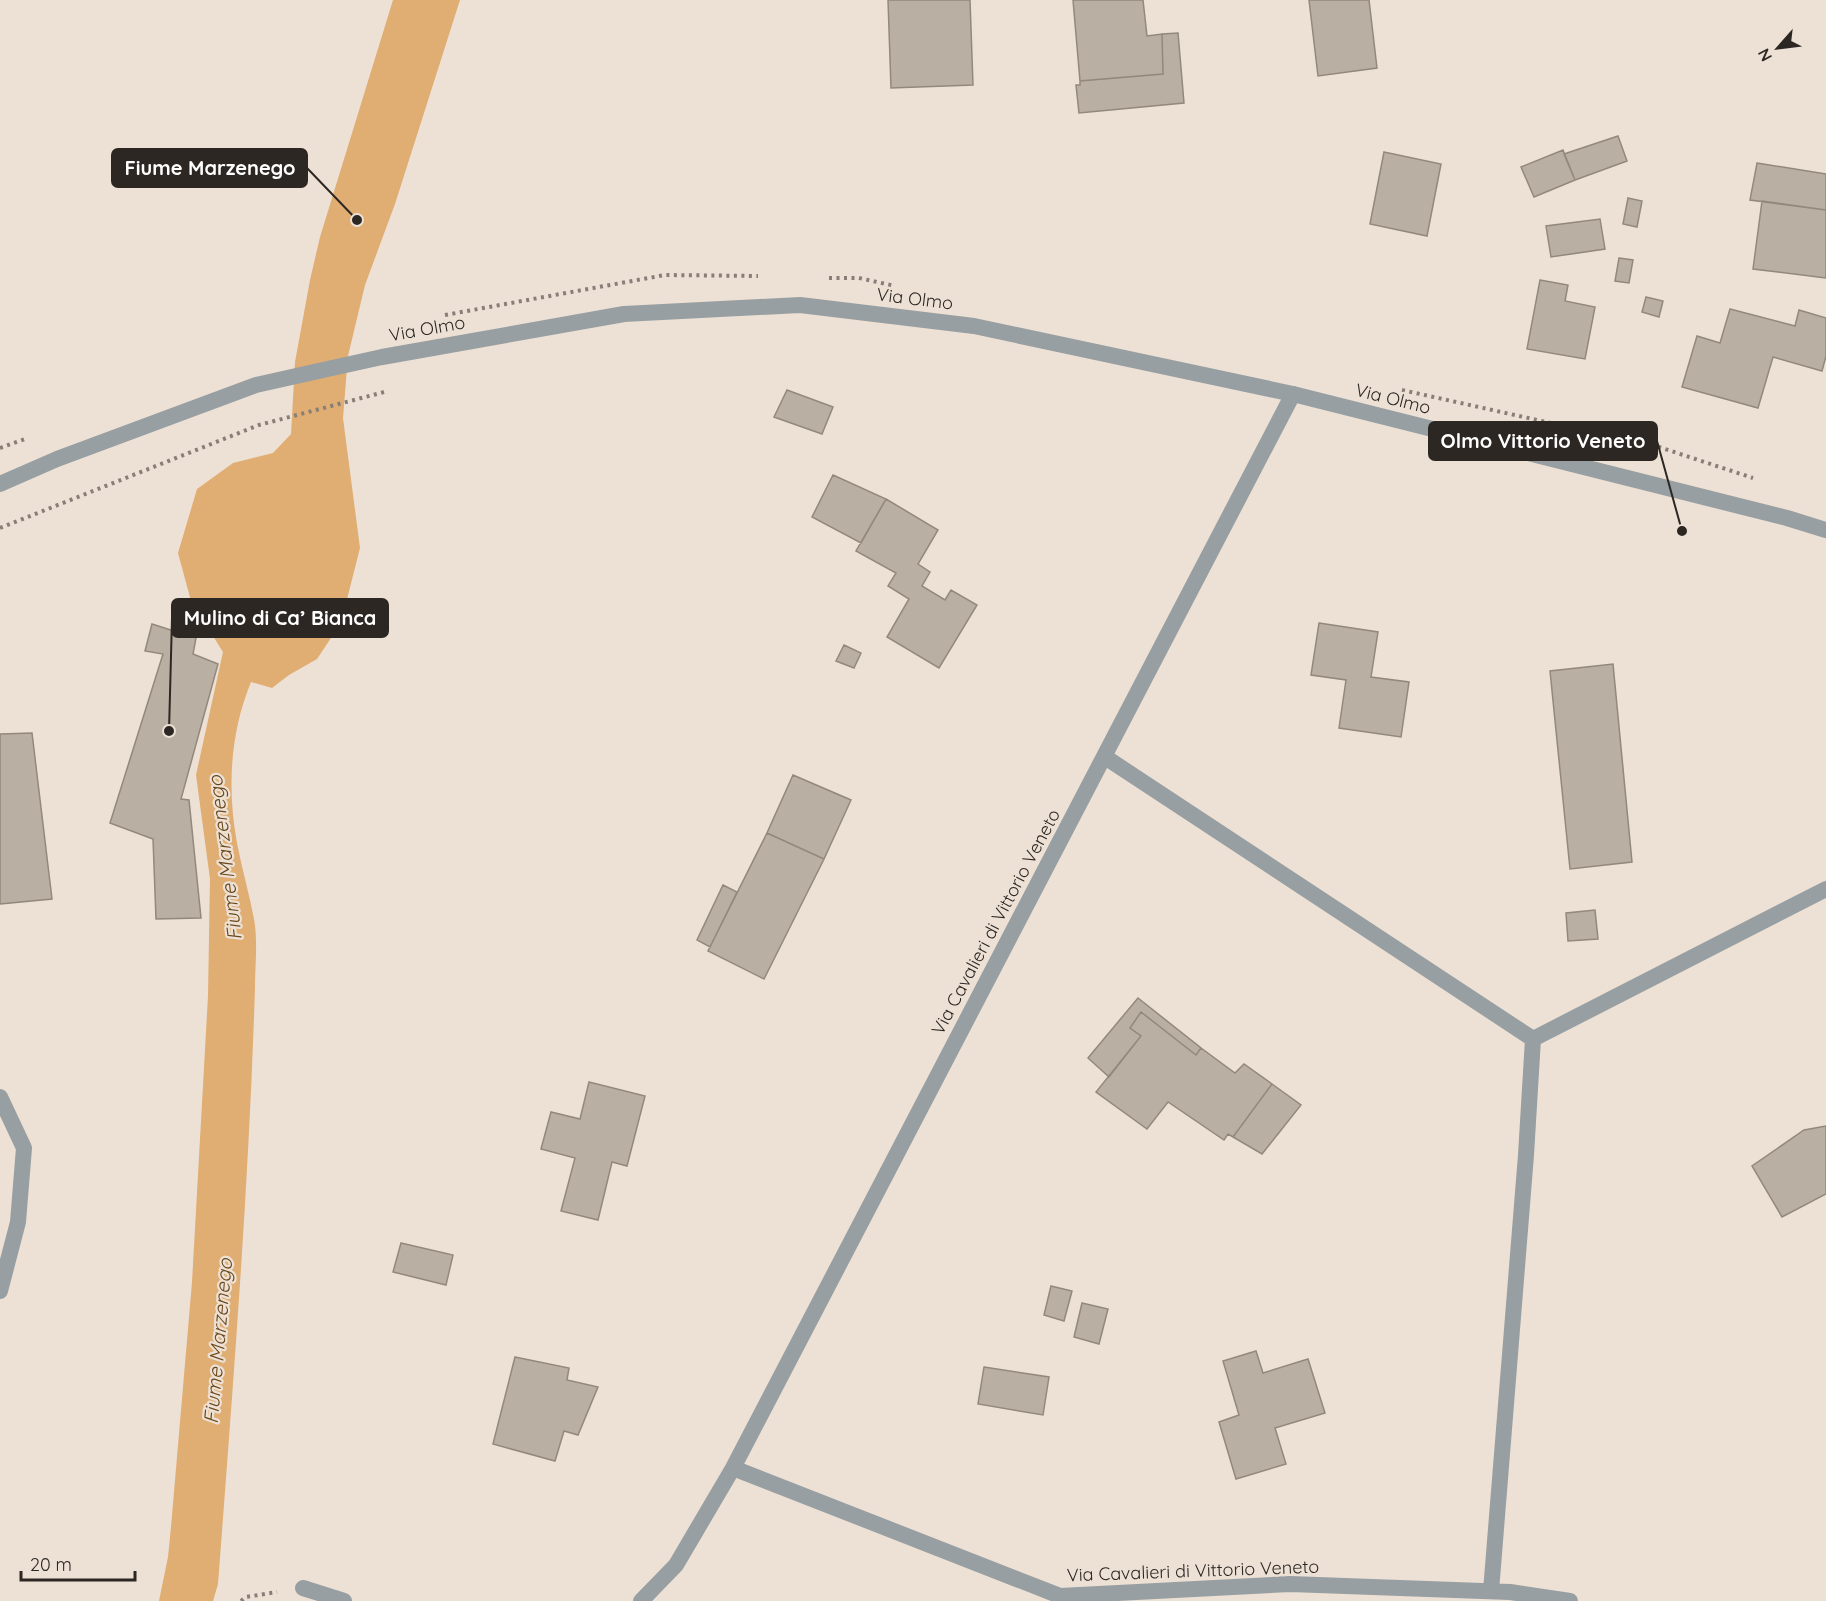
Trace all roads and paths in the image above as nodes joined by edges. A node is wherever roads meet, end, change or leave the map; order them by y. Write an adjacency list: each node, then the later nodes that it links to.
1 (388, 391): 4 (path)
2 (1293, 394): 3 (street, Via Olmo); 5 (street, Via Olmo); 6 (street, Via Cavalieri di Vittorio Veneto)
3 (0, 484)
4 (0, 528)
5 (1826, 530)
6 (1105, 757): 8 (street); 11 (street, Via Cavalieri di Vittorio Veneto)
7 (1826, 889): 8 (street)
8 (1533, 1039): 13 (street)
9 (0, 1097): 10 (street)
10 (0, 1291)
11 (733, 1468): 13 (street, Via Cavalieri di Vittorio Veneto); 17 (street, Via Cavalieri di Vittorio Veneto)
12 (303, 1588): 15 (path); 16 (street)
13 (1491, 1592): 14 (street, Via Cavalieri di Vittorio Veneto)
14 (1524, 1598): 18 (street, Via Cavalieri di Vittorio Veneto)
15 (241, 1601)
16 (344, 1601)
17 (640, 1601)
18 (1570, 1601)

